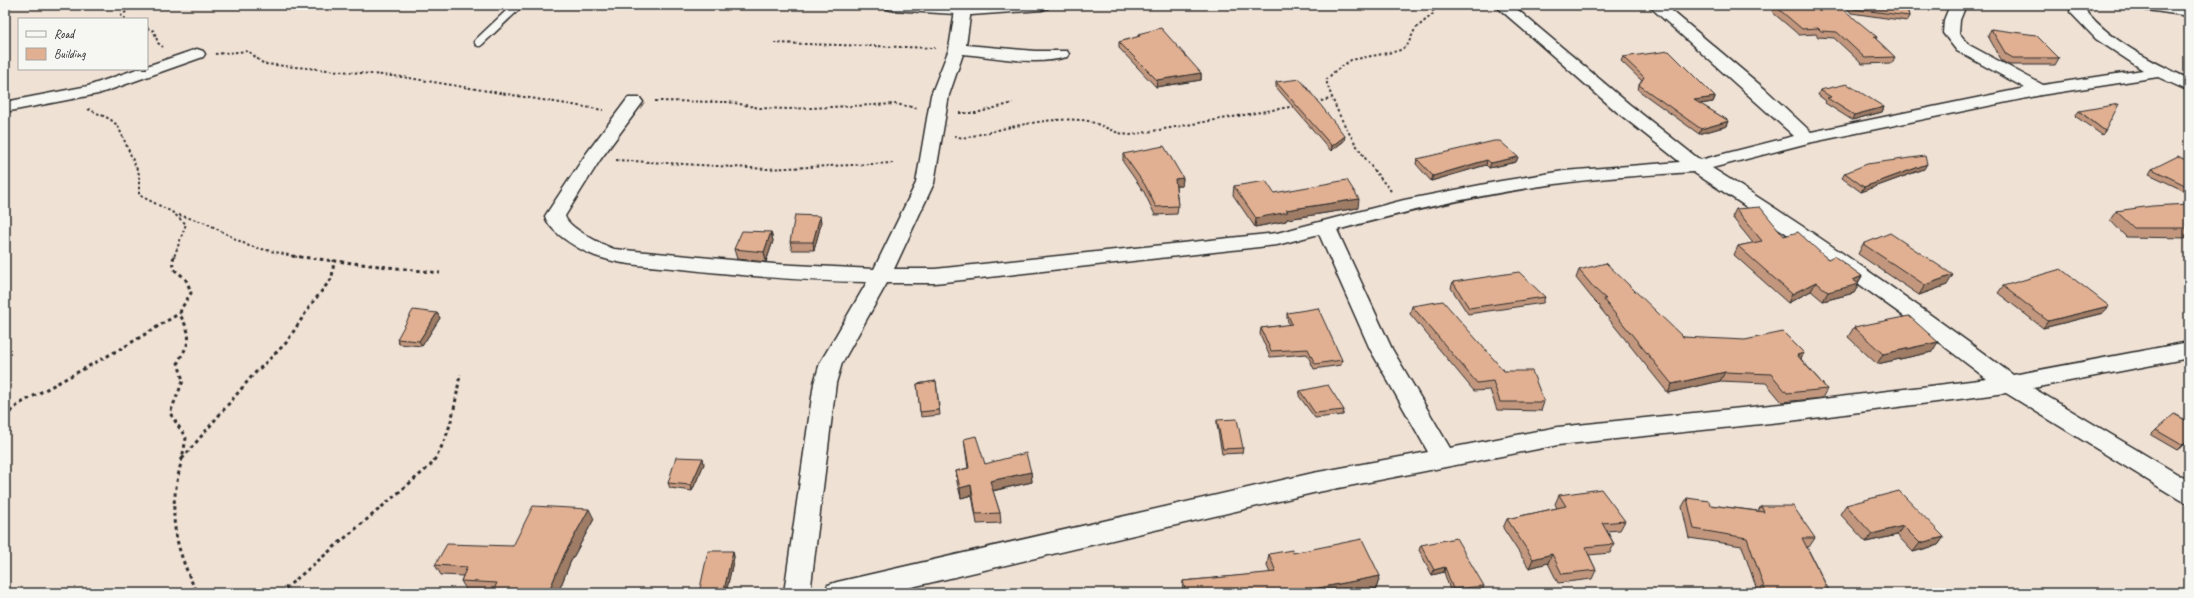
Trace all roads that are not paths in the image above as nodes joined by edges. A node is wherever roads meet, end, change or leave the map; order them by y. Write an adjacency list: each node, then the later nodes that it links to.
1 (518, 5): 11 (lane)
2 (891, 5): 9 (street)
3 (1042, 5): 9 (street)
4 (1503, 5): 21 (street)
5 (1656, 5): 20 (street)
6 (1958, 5): 17 (street)
7 (2079, 5): 15 (street)
8 (2147, 5): 10 (street)
9 (969, 8): 12 (street)
10 (2189, 11)
11 (479, 42)
12 (957, 49): 14 (street); 23 (street)
13 (198, 54): 19 (street)
14 (1061, 54)
15 (2160, 72): 16 (street); 17 (street)
16 (2189, 86)
17 (2041, 90): 20 (street)
18 (634, 102): 23 (street)
19 (5, 107)
20 (1806, 138): 21 (street)
21 (1697, 166): 22 (street); 25 (street)
22 (1326, 227): 23 (street); 26 (street)
23 (880, 277): 28 (street)
24 (2189, 350): 25 (street)
25 (2009, 384): 26 (street); 27 (street)
26 (1444, 459): 29 (street)
27 (2189, 493)
28 (798, 593)
29 (838, 593)

